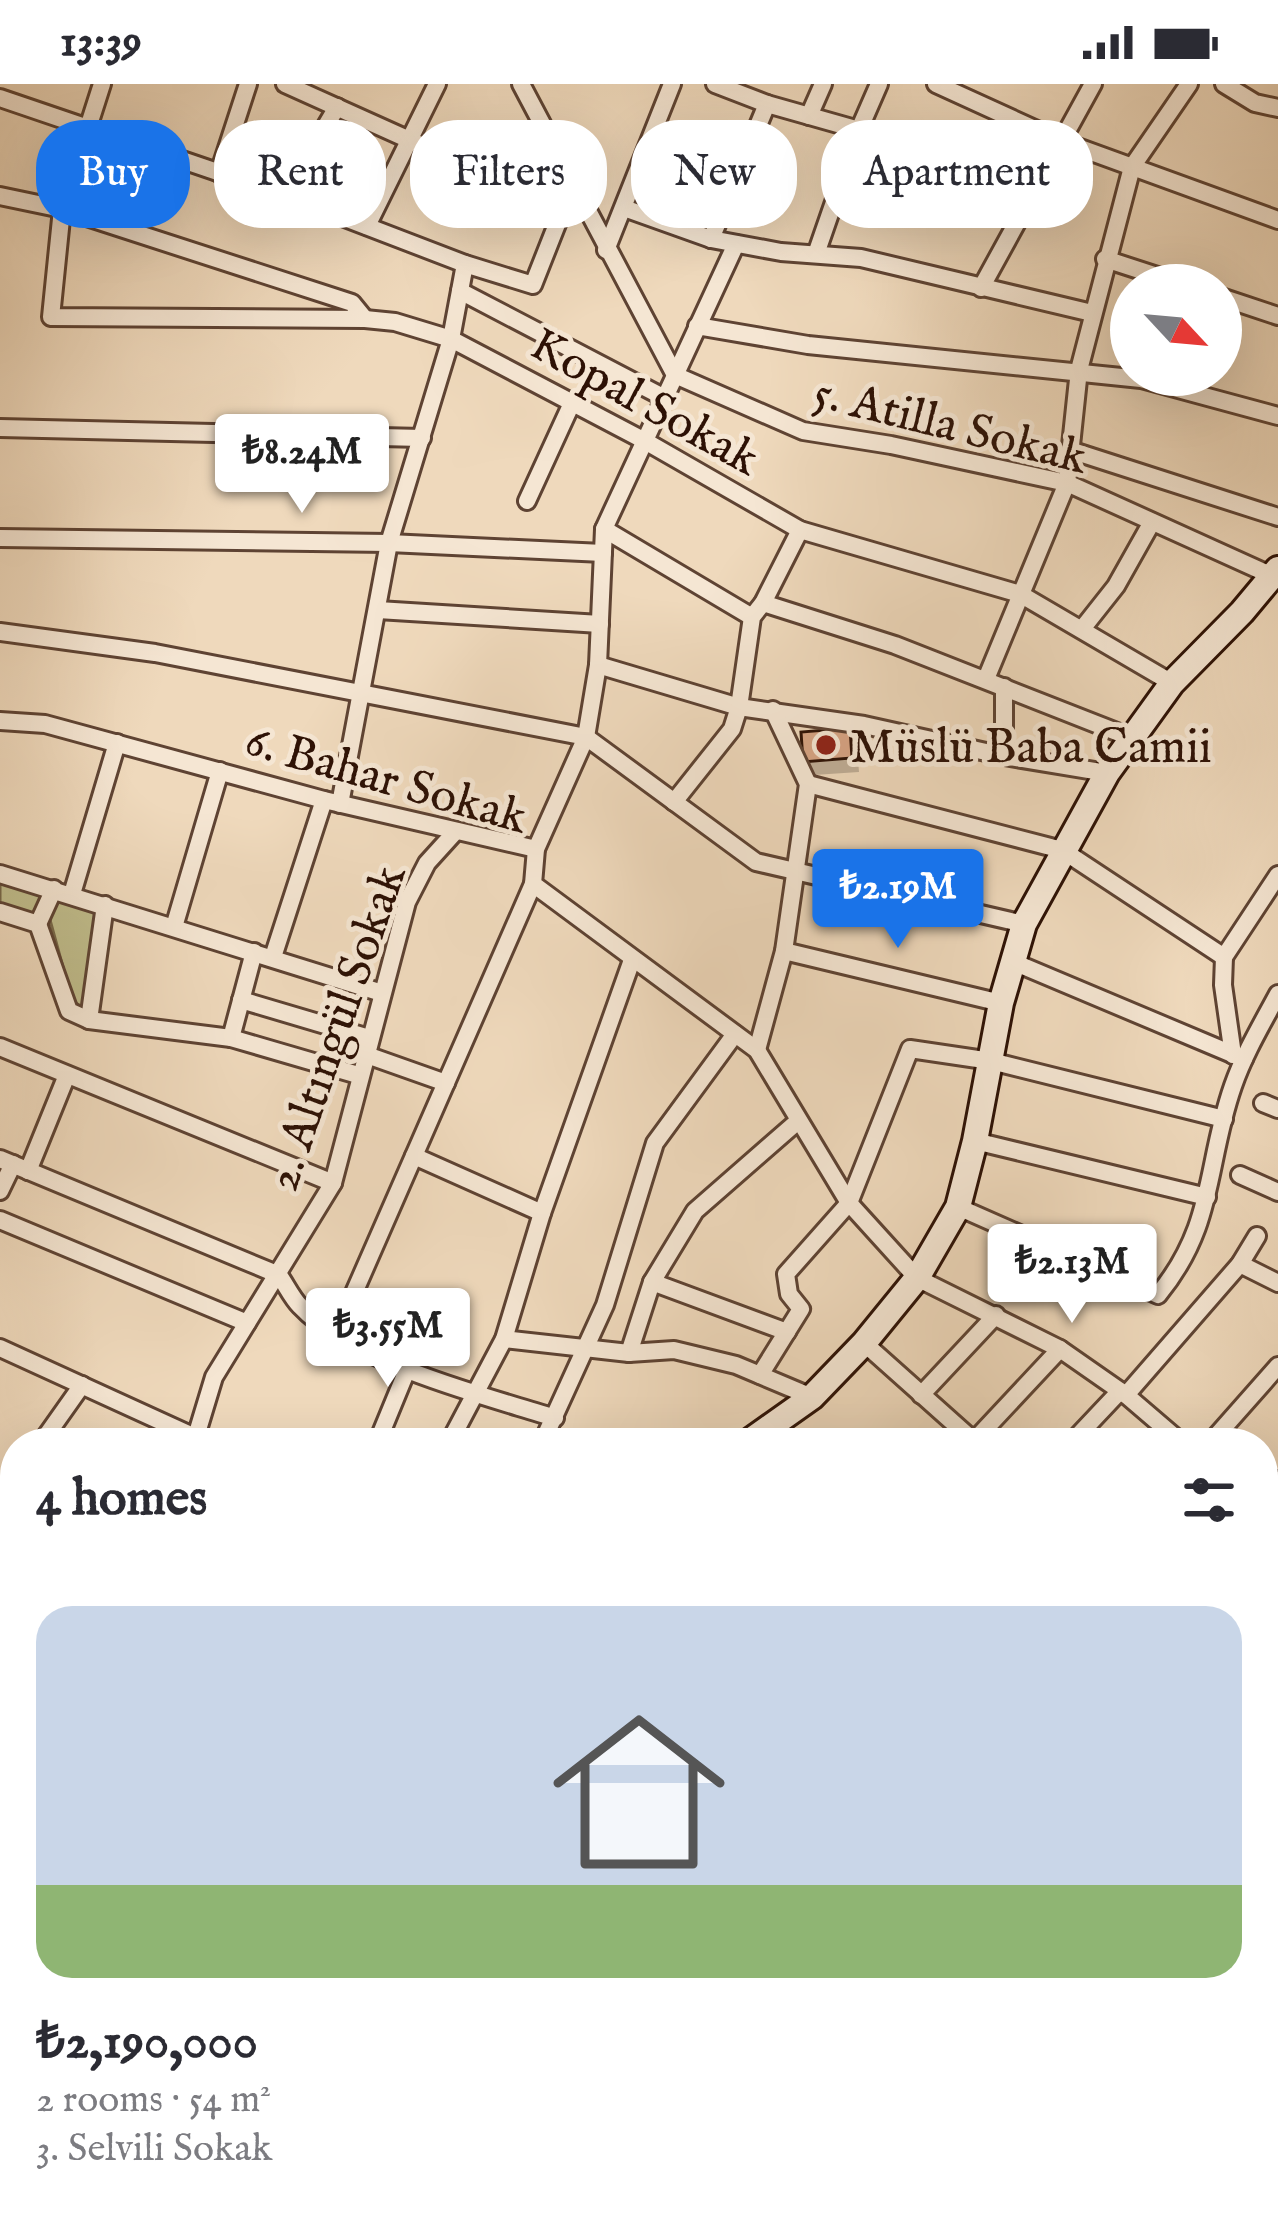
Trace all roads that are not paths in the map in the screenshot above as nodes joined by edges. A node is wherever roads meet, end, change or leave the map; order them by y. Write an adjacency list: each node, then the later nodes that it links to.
1 (102, 84): 22 (street)
2 (248, 84): 23 (street)
3 (285, 84): 18 (street)
4 (521, 84): 26 (street)
5 (672, 84): 37 (street)
6 (715, 84): 14 (street)
7 (823, 84): 20 (street)
8 (880, 84): 28 (street)
9 (936, 84): 15 (street)
10 (1093, 84): 30 (street)
11 (1189, 84): 33 (street)
12 (1224, 84): 19 (street)
13 (434, 85): 25 (street)
14 (744, 89): 17 (street)
15 (967, 91): 29 (street)
16 (0, 98): 21 (street)
17 (767, 104): 20 (street); 46 (street)
18 (337, 106): 24 (street); 31 (street)
19 (1278, 108)
20 (809, 116): 27 (street)
21 (63, 120)
22 (89, 120)
23 (236, 120)
24 (329, 120)
25 (418, 120)
26 (540, 120)
27 (823, 120)
28 (864, 120)
29 (1022, 120)
30 (1073, 120)
31 (410, 138): 34 (street)
32 (1093, 153): 33 (street)
33 (1132, 167): 38 (street); 50 (street)
34 (386, 187)
35 (0, 196): 36 (street)
36 (36, 204)
37 (624, 208): 46 (street); 48 (street)
38 (1278, 220)
39 (60, 228): 58 (street, Kopal Sokak)
40 (121, 228): 58 (street)
41 (372, 228): 51 (street)
42 (556, 228): 51 (street)
43 (595, 228): 48 (street)
44 (825, 228): 49 (street)
45 (1012, 228): 53 (street)
46 (711, 239): 47 (street)
47 (736, 244): 49 (street); 59 (street)
48 (606, 250): 62 (street)
49 (816, 254): 53 (street)
50 (1105, 259): 52 (street); 56 (street)
51 (465, 264): 54 (street)
52 (1120, 264)
53 (981, 289): 56 (street)
54 (460, 291): 60 (street); 63 (street)
55 (1242, 304): 57 (street)
56 (1092, 313): 61 (street)
57 (1278, 316)
58 (365, 319): 60 (street, Kopal Sokak)
59 (697, 326): 61 (street); 62 (street)
60 (451, 339): 64 (street, Kopal Sokak); 67 (street)
61 (1079, 370): 65 (street); 69 (street)
62 (675, 375): 63 (street); 70 (street, 5. Atilla Sokak)
63 (663, 397): 68 (street)
64 (572, 403): 68 (street, Kopal Sokak); 71 (street)
65 (1278, 416)
66 (0, 428): 67 (street)
67 (422, 439): 77 (street)
68 (645, 441): 74 (street); 75 (street, Kopal Sokak)
69 (1070, 450): 70 (street); 72 (street)
70 (1067, 484): 73 (street, 5. Atilla Sokak); 80 (street)
71 (526, 501)
72 (1278, 517)
73 (1152, 522): 79 (street, 5. Atilla Sokak); 84 (street)
74 (604, 529): 78 (street); 82 (street)
75 (800, 530): 80 (street, Kopal Sokak); 82 (street)
76 (0, 538): 77 (street)
77 (389, 544): 78 (street); 81 (street)
78 (603, 553): 83 (street)
79 (1277, 575): 88 (main road)
80 (1020, 593): 84 (street, Kopal Sokak); 87 (street)
81 (378, 610): 83 (street); 90 (street)
82 (758, 610): 87 (street); 91 (street)
83 (600, 624): 86 (street)
84 (1082, 629): 88 (street, Kopal Sokak)
85 (0, 632): 90 (street)
86 (598, 665): 91 (street); 94 (street)
87 (986, 679): 89 (street)
88 (1172, 683): 95 (main road)
89 (1004, 686): 95 (street); 97 (street)
90 (363, 691): 94 (street); 101 (street)
91 (739, 707): 92 (street); 102 (street)
92 (773, 710): 97 (street); 100 (street)
93 (0, 721): 96 (street, 6. Bahar Sokak)
94 (586, 737): 102 (street); 104 (street)
95 (1132, 738): 99 (main road)
96 (117, 743): 98 (street, 6. Bahar Sokak); 110 (street)
97 (1004, 756): 99 (street)
98 (220, 771): 101 (street, 6. Bahar Sokak); 117 (street)
99 (1107, 773): 105 (main road)
100 (808, 784): 105 (street); 106 (street)
101 (332, 802): 103 (street, 6. Bahar Sokak); 120 (street)
102 (674, 802): 106 (street)
103 (456, 831): 104 (street, 6. Bahar Sokak); 124 (street, 2. Altıngül Sokak)
104 (536, 849): 109 (street, 6. Bahar Sokak)
105 (1062, 850): 116 (main road); 121 (street)
106 (796, 870): 116 (street); 118 (street)
107 (0, 874): 110 (street)
108 (1278, 875): 111 (street)
109 (533, 884): 122 (street, 6. Bahar Sokak); 138 (street)
110 (63, 892): 112 (street); 115 (street)
111 (1261, 903): 114 (street); 121 (street)
112 (105, 905): 117 (street); 128 (street)
113 (0, 912): 115 (street)
114 (1278, 913)
115 (38, 924): 128 (street)
116 (1024, 924): 123 (main road)
117 (175, 927): 119 (street)
118 (784, 951): 127 (street); 133 (street)
119 (254, 952): 120 (street); 126 (street)
120 (273, 957): 124 (street)
121 (1224, 957): 134 (street)
122 (632, 960): 129 (street, 6. Bahar Sokak); 151 (street)
123 (1011, 962): 127 (main road); 134 (street)
124 (382, 993): 131 (street, 2. Altıngül Sokak)
125 (1278, 994): 134 (street)
126 (241, 1000): 130 (street); 131 (street)
127 (1000, 1003): 135 (main road)
128 (88, 1021): 130 (street)
129 (735, 1034): 133 (street, 6. Bahar Sokak); 166 (street)
130 (231, 1038): 137 (street)
131 (367, 1046): 137 (street, 2. Altıngül Sokak); 138 (street)
132 (0, 1047): 136 (street)
133 (757, 1050): 140 (street, 6. Bahar Sokak)
134 (1238, 1057): 139 (street)
135 (992, 1061): 139 (street); 141 (main road); 149 (street)
136 (68, 1075): 143 (street); 145 (street)
137 (358, 1075): 145 (street, 2. Altıngül Sokak)
138 (446, 1083): 142 (street)
139 (1224, 1119): 148 (street)
140 (798, 1121): 149 (street, 6. Bahar Sokak); 157 (street)
141 (975, 1142): 148 (street); 150 (main road)
142 (414, 1156): 151 (street); 162 (street)
143 (14, 1165): 146 (street); 155 (street)
144 (1240, 1175): 147 (street)
145 (333, 1183): 155 (street, 2. Altıngül Sokak)
146 (0, 1191)
147 (1278, 1192)
148 (1207, 1197): 150 (street)
149 (849, 1203): 156 (street, 6. Bahar Sokak); 161 (street)
150 (958, 1207): 156 (main road)
151 (542, 1213): 163 (street)
152 (0, 1220): 160 (street)
153 (1257, 1236): 154 (street)
154 (1240, 1264): 158 (street); 173 (street)
155 (279, 1275): 160 (street, 2. Altıngül Sokak); 162 (street)
156 (917, 1278): 159 (street); 164 (main road)
157 (652, 1282): 161 (street); 168 (street)
158 (1278, 1282)
159 (996, 1315): 167 (street); 175 (street)
160 (247, 1323): 180 (street, 2. Altıngül Sokak)
161 (787, 1332): 171 (street)
162 (336, 1334): 170 (street)
163 (504, 1340): 166 (street); 174 (street)
164 (864, 1343): 175 (street); 176 (main road)
165 (0, 1348): 172 (street)
166 (584, 1349): 168 (street); 177 (street)
167 (1060, 1349): 173 (street); 186 (street)
168 (629, 1353): 171 (street)
169 (1278, 1366): 189 (street)
170 (407, 1370): 174 (street); 181 (street)
171 (760, 1375): 176 (street)
172 (82, 1385): 178 (street); 179 (street)
173 (1123, 1393): 187 (street); 188 (street)
174 (476, 1394): 177 (street); 182 (street)
175 (921, 1395): 185 (street)
176 (812, 1397): 184 (main road)
177 (554, 1418): 183 (street)
178 (52, 1428)
179 (170, 1428)
180 (198, 1428)
181 (383, 1428)
182 (457, 1428)
183 (549, 1428)
184 (772, 1428)
185 (959, 1428)
186 (988, 1428)
187 (1087, 1428)
188 (1162, 1428)
189 (1223, 1428)

